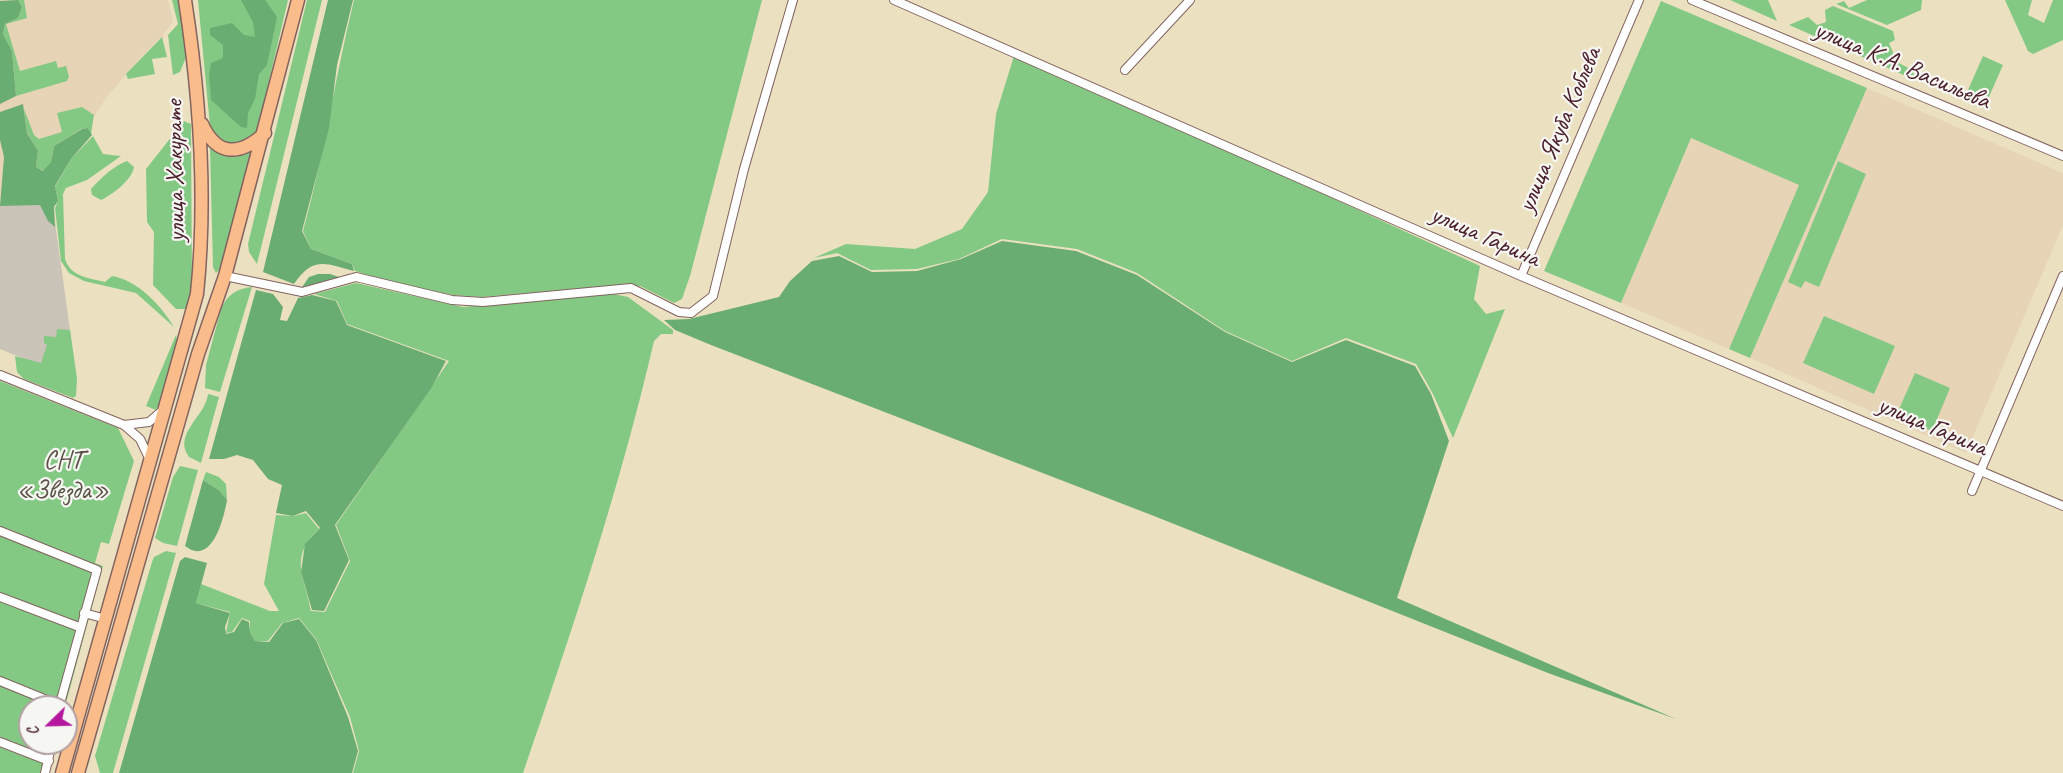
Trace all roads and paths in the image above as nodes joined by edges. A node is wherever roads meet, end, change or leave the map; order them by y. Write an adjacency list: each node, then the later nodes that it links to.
1 (185, 0): 9 (main road, улица Хакурате)
2 (298, 0): 10 (main road)
3 (794, 0): 12 (street)
4 (894, 0): 13 (street, улица Гарина)
5 (1190, 0): 8 (street)
6 (1639, 0): 13 (street, улица Якуба Коблева)
7 (1692, 0): 11 (street, улица К.А. Васильева)
8 (1125, 70)
9 (201, 122): 10 (main road); 16 (main road, улица Хакурате)
10 (264, 134): 12 (main road)
11 (2063, 156)
12 (225, 276): 35 (main road)
13 (1521, 276): 19 (street, улица Гарина)
14 (2063, 276): 19 (street)
15 (0, 375): 17 (street)
16 (173, 381): 17 (street); 18 (main road, улица Хакурате)
17 (124, 425): 18 (street)
18 (151, 463): 25 (main road, улица Хакурате)
19 (1981, 471): 20 (street); 21 (street, улица Гарина)
20 (1972, 491)
21 (2063, 506)
22 (0, 531): 24 (street)
23 (0, 597): 26 (street)
24 (84, 613): 25 (street); 26 (street)
25 (106, 619): 34 (main road, улица Хакурате)
26 (79, 627): 29 (street)
27 (0, 681): 28 (street)
28 (33, 695)
29 (62, 695)
30 (0, 742): 32 (street)
31 (50, 755): 32 (street)
32 (49, 761): 33 (street)
33 (45, 773)
34 (62, 773)
35 (78, 773)

